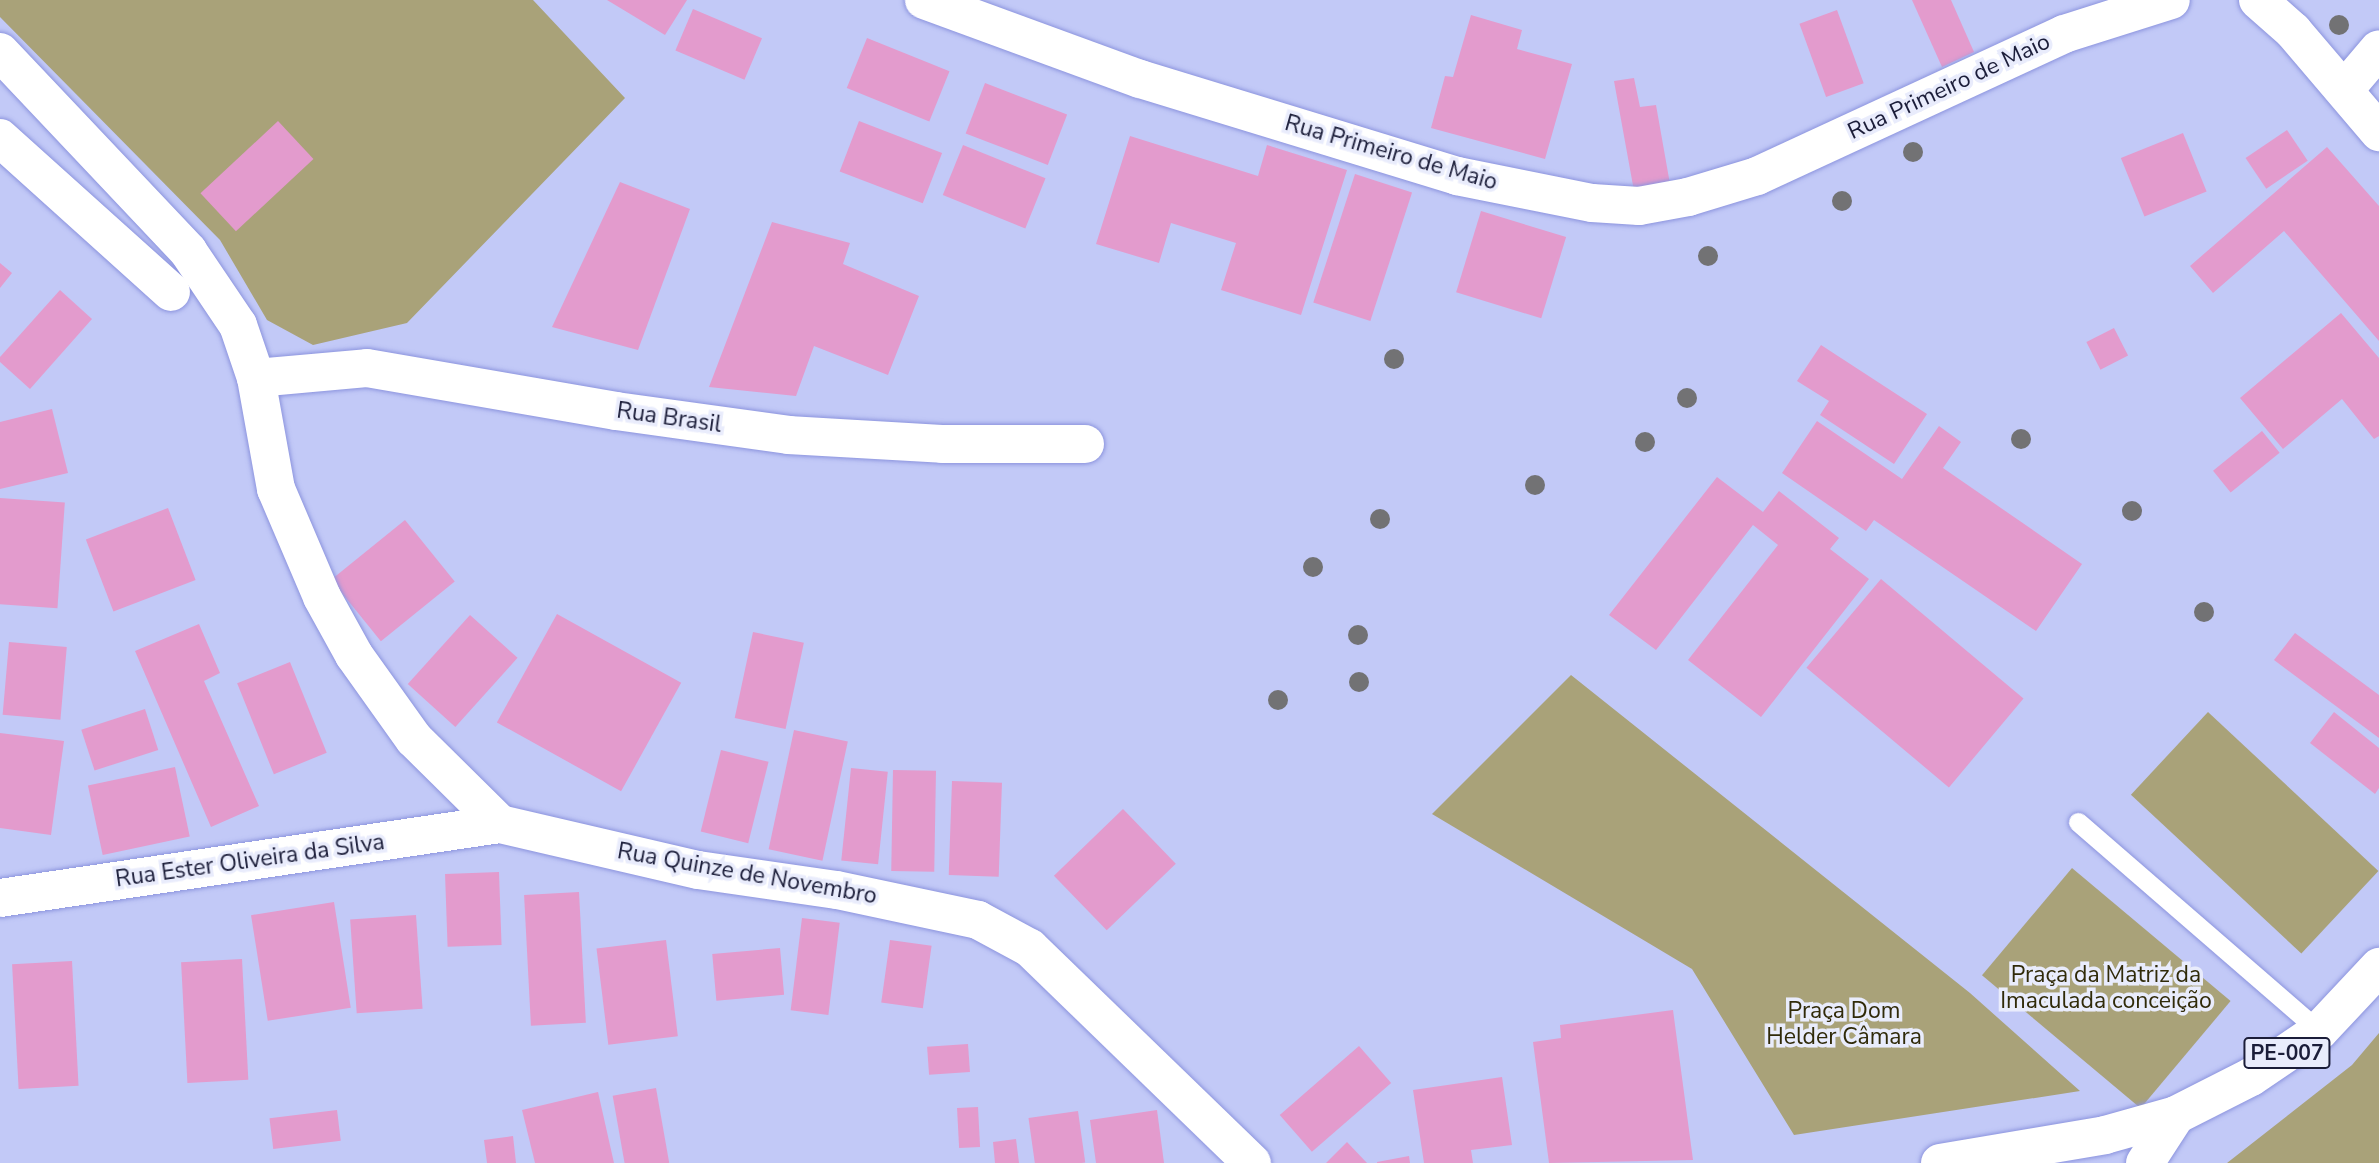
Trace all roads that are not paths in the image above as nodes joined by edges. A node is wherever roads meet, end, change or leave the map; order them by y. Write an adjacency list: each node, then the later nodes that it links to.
1 (924, 0): 2 (street, Rua Primeiro de Maio)
2 (2171, 0)
3 (2258, 0): 6 (street)
4 (2379, 49): 6 (street)
5 (0, 52): 10 (street)
6 (2345, 89): 7 (street)
7 (2379, 132)
8 (0, 138): 9 (street)
9 (171, 292)
10 (256, 378): 11 (street, Rua Brasil); 13 (street)
11 (1085, 444)
12 (2078, 822): 16 (lane)
13 (500, 824): 14 (street, Rua Ester Oliveira da Silva); 18 (street, Rua Quinze de Novembro)
14 (0, 898)
15 (2379, 967): 16 (street, PE-007)
16 (2319, 1031): 17 (street, PE-007)
17 (2176, 1115): 19 (street, PE-007); 20 (street)
18 (1252, 1163)
19 (1940, 1163)
20 (2145, 1163)

